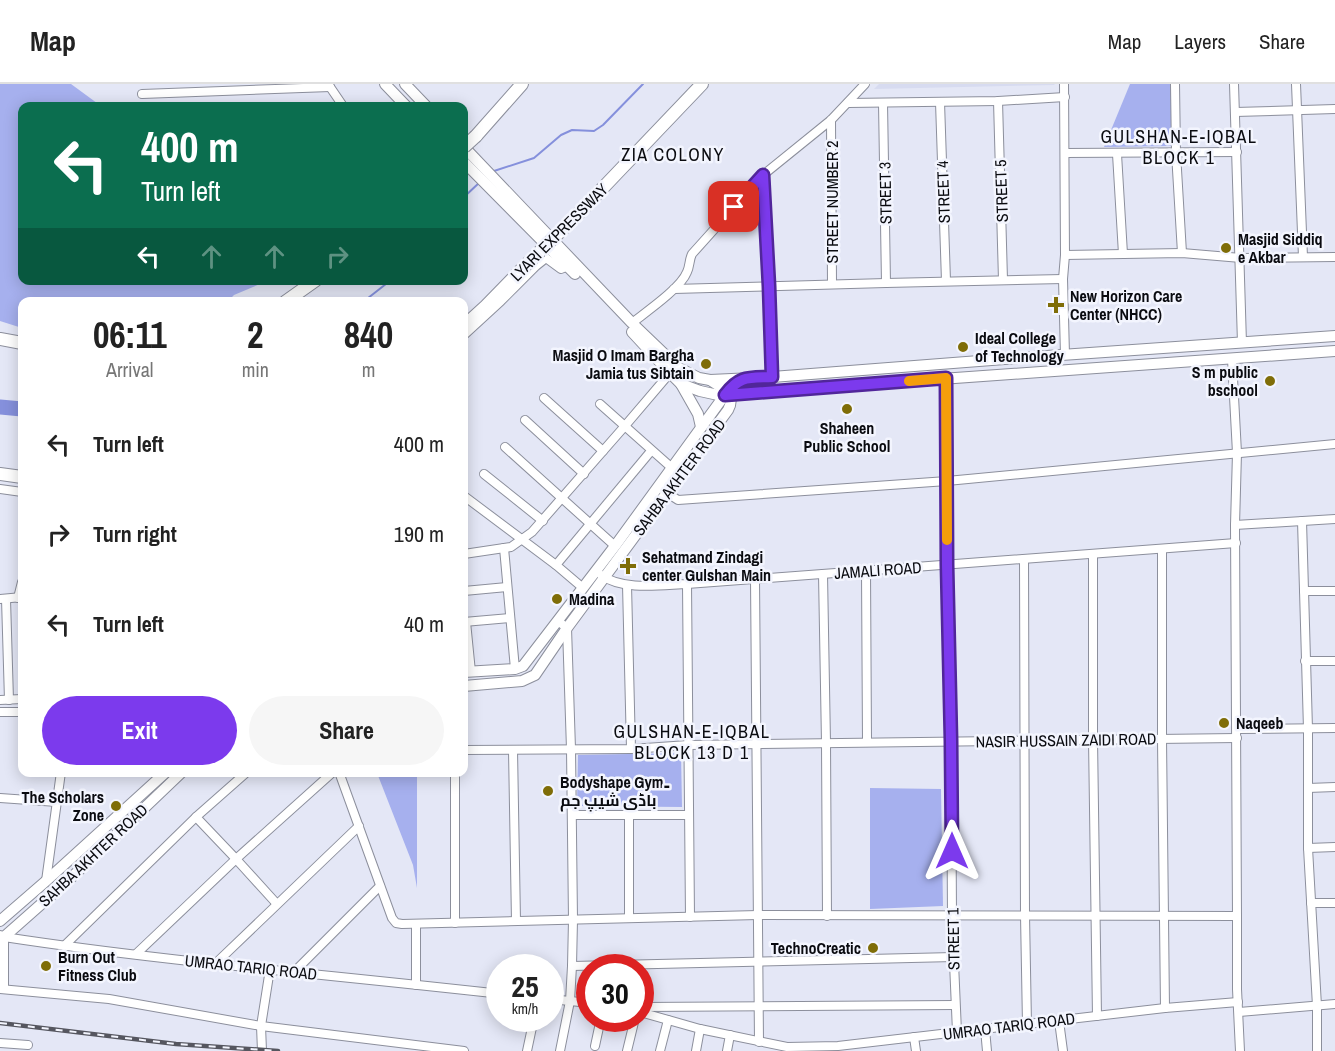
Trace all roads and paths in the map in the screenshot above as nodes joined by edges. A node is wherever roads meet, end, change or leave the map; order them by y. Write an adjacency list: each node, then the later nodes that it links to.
1 (385, 84): 15 (main road)
2 (405, 84): 16 (main road)
3 (522, 84): 24 (highway, bridge)
4 (702, 84): 48 (highway, LYARI EXPRESSWAY, bridge)
5 (865, 84): 19 (street)
6 (1064, 84): 12 (street)
7 (1175, 84): 27 (street)
8 (1234, 84): 22 (street)
9 (1296, 84): 21 (street)
10 (329, 86): 11 (street); 14 (street)
11 (142, 94)
12 (1065, 97): 13 (street); 26 (street)
13 (998, 101): 17 (street); 40 (street, STREET 5)
14 (340, 102)
15 (402, 102)
16 (422, 102)
17 (940, 102): 18 (street); 41 (street, STREET 4)
18 (883, 103): 19 (street); 42 (street, STREET 3)
19 (848, 104): 23 (street)
20 (1335, 109): 21 (street)
21 (1298, 110): 22 (street); 35 (street)
22 (1235, 112): 25 (street)
23 (831, 120): 30 (street); 43 (street, STREET NUMBER 2)
24 (468, 143)
25 (1236, 152): 27 (street); 37 (street)
26 (1065, 153): 28 (street); 34 (street)
27 (1176, 153): 28 (street); 32 (street)
28 (1117, 154): 33 (street)
29 (468, 162): 31 (main road)
30 (763, 175): 45 (street); 46 (street)
31 (555, 248): 38 (main road); 49 (main road)
32 (1182, 253): 33 (street); 37 (street)
33 (1123, 254): 34 (street)
34 (1065, 255): 39 (street)
35 (1303, 257): 36 (street); 37 (street)
36 (1335, 257)
37 (1241, 258): 54 (street)
38 (568, 266): 50 (street); 58 (main road)
39 (1064, 279): 40 (street); 56 (street)
40 (1004, 280): 41 (street)
41 (946, 281): 42 (street)
42 (886, 283): 43 (street)
43 (832, 284): 45 (street)
44 (309, 285): 47 (highway)
45 (769, 286): 46 (street); 59 (street)
46 (674, 290): 49 (street)
47 (292, 297)
48 (468, 322)
49 (632, 323): 62 (main road)
50 (468, 331)
51 (1335, 336): 54 (main road)
52 (0, 339): 53 (highway)
53 (18, 342)
54 (1242, 343): 56 (main road)
55 (1335, 351): 57 (main road)
56 (1065, 355): 59 (main road)
57 (1232, 359): 61 (main road); 74 (street)
58 (669, 373): 63 (main road); 68 (street)
59 (772, 377): 60 (main road)
60 (742, 378): 62 (main road); 64 (main road, SAHBA AKHTER ROAD)
61 (946, 378): 64 (main road); 80 (street, STREET 1)
62 (710, 380): 64 (main road)
63 (681, 384): 64 (main road); 69 (main road)
64 (727, 394): 69 (main road, SAHBA AKHTER ROAD); 83 (main road, SAHBA AKHTER ROAD)
65 (544, 398): 72 (street)
66 (600, 404): 68 (street)
67 (525, 420): 78 (street)
68 (624, 427): 72 (street); 73 (street)
69 (701, 427): 75 (main road, SAHBA AKHTER ROAD)
70 (1335, 444): 74 (street)
71 (505, 447): 85 (street)
72 (603, 451): 78 (street)
73 (651, 451): 75 (street); 89 (street)
74 (1237, 453): 80 (street); 90 (street)
75 (672, 468): 83 (main road, SAHBA AKHTER ROAD)
76 (0, 474): 79 (highway)
77 (484, 474): 87 (street)
78 (584, 474): 85 (street)
79 (18, 476)
80 (946, 481): 83 (street); 100 (street, STREET 1)
81 (0, 489): 82 (street)
82 (18, 491)
83 (662, 491): 93 (main road, SAHBA AKHTER ROAD); 102 (main road, SAHBA AKHTER ROAD)
84 (468, 499): 91 (street)
85 (562, 499): 87 (street); 89 (street)
86 (1335, 519): 88 (street)
87 (543, 521): 91 (street)
88 (1302, 521): 90 (street); 110 (street)
89 (590, 524): 93 (street); 99 (street)
90 (1235, 525): 92 (street)
91 (522, 540): 94 (street); 99 (street)
92 (1236, 543): 95 (street, JAMALI ROAD); 127 (street)
93 (615, 546): 102 (main road, SAHBA AKHTER ROAD)
94 (504, 548): 96 (street); 107 (street)
95 (1162, 549): 97 (street, JAMALI ROAD); 128 (street)
96 (468, 553)
97 (1093, 554): 98 (street, JAMALI ROAD); 130 (street)
98 (1024, 559): 100 (street, JAMALI ROAD); 129 (street)
99 (556, 565): 108 (street)
100 (947, 565): 101 (street, JAMALI ROAD); 131 (street, STREET 1)
101 (866, 571): 103 (street, JAMALI ROAD); 132 (street)
102 (600, 574): 106 (street, JAMALI ROAD); 108 (main road, SAHBA AKHTER ROAD); 116 (main road, SAHBA AKHTER ROAD)
103 (823, 574): 104 (street, JAMALI ROAD); 133 (street)
104 (755, 579): 105 (street, JAMALI ROAD); 134 (street)
105 (687, 584): 106 (street, JAMALI ROAD); 135 (street)
106 (627, 585): 137 (street)
107 (507, 587): 109 (street); 114 (street)
108 (583, 588): 116 (main road, SAHBA AKHTER ROAD)
109 (468, 591)
110 (1304, 591): 111 (street); 117 (street)
111 (1335, 591)
112 (18, 598): 113 (street)
113 (3, 599): 122 (street)
114 (510, 618): 115 (street); 119 (street)
115 (468, 622)
116 (562, 625): 119 (main road, SAHBA AKHTER ROAD); 121 (main road, SAHBA AKHTER ROAD); 136 (street)
117 (1305, 661): 118 (street); 126 (street)
118 (1335, 661)
119 (515, 669): 120 (main road)
120 (468, 672)
121 (468, 686)
122 (4, 700)
123 (0, 712): 124 (street)
124 (18, 712)
125 (1335, 728): 126 (street, NASIR HUSSAIN ZAIDI ROAD)
126 (1308, 729): 127 (street, NASIR HUSSAIN ZAIDI ROAD); 147 (street)
127 (1237, 733): 128 (street, NASIR HUSSAIN ZAIDI ROAD); 170 (street)
128 (1162, 738): 130 (street, NASIR HUSSAIN ZAIDI ROAD); 169 (street)
129 (1024, 740): 130 (street, NASIR HUSSAIN ZAIDI ROAD); 131 (street, NASIR HUSSAIN ZAIDI ROAD); 165 (street)
130 (1093, 740): 168 (street)
131 (951, 741): 132 (street, NASIR HUSSAIN ZAIDI ROAD); 167 (street, STREET 1)
132 (867, 742): 133 (street, NASIR HUSSAIN ZAIDI ROAD)
133 (826, 743): 134 (street, NASIR HUSSAIN ZAIDI ROAD); 166 (street)
134 (756, 744): 135 (street, NASIR HUSSAIN ZAIDI ROAD); 164 (street)
135 (688, 745): 137 (street, NASIR HUSSAIN ZAIDI ROAD); 151 (street)
136 (571, 749): 137 (street, NASIR HUSSAIN ZAIDI ROAD); 139 (street, NASIR HUSSAIN ZAIDI ROAD); 152 (street)
137 (631, 749)
138 (468, 750): 139 (street, NASIR HUSSAIN ZAIDI ROAD)
139 (513, 750): 175 (street)
140 (60, 777): 150 (street)
141 (161, 777): 159 (main road, SAHBA AKHTER ROAD)
142 (177, 777): 178 (main road, SAHBA AKHTER ROAD)
143 (242, 777): 154 (street)
144 (327, 777): 158 (street)
145 (341, 777): 155 (street)
146 (455, 777): 176 (street)
147 (1308, 788): 148 (street); 156 (street)
148 (1335, 788)
149 (0, 798): 150 (street)
150 (57, 802): 159 (street)
151 (689, 814): 153 (street); 171 (street)
152 (572, 815): 153 (street); 173 (street)
153 (629, 815): 172 (street)
154 (196, 817): 158 (street); 179 (street)
155 (359, 826): 160 (street); 161 (street)
156 (1308, 848): 157 (street); 162 (street)
157 (1335, 848)
158 (236, 859): 161 (street); 180 (street)
159 (46, 882): 174 (main road, SAHBA AKHTER ROAD)
160 (380, 886): 177 (street); 186 (street)
161 (276, 903): 182 (street)
162 (1311, 903): 163 (street); 196 (street)
163 (1335, 903)
164 (758, 915): 166 (street); 171 (street); 183 (street)
165 (1025, 915): 167 (street); 168 (street); 204 (street)
166 (827, 916): 167 (street)
167 (952, 916): 181 (street, STREET 1)
168 (1095, 916): 169 (street); 201 (street)
169 (1165, 916): 170 (street); 199 (street)
170 (1237, 916): 198 (street)
171 (690, 917): 172 (street)
172 (629, 918): 173 (street)
173 (573, 920): 175 (street); 184 (street)
174 (0, 921)
175 (516, 921): 176 (street)
176 (455, 922): 177 (street)
177 (416, 924): 187 (street)
178 (2, 936): 179 (street, UMRAO TARIQ ROAD); 188 (street)
179 (64, 946): 180 (street, UMRAO TARIQ ROAD)
180 (136, 954): 182 (street, UMRAO TARIQ ROAD)
181 (954, 957): 183 (street); 194 (street, STREET 1)
182 (215, 963): 185 (street, UMRAO TARIQ ROAD)
183 (758, 963): 184 (street); 195 (street)
184 (572, 966): 191 (street)
185 (270, 969): 186 (street, UMRAO TARIQ ROAD); 205 (street)
186 (294, 972): 187 (street, UMRAO TARIQ ROAD)
187 (416, 985): 189 (street, UMRAO TARIQ ROAD)
188 (2, 989): 205 (street)
189 (486, 992)
190 (564, 1000): 191 (street)
191 (570, 1001): 192 (street); 222 (street)
192 (576, 1002)
193 (1335, 1004): 196 (street, UMRAO TARIQ ROAD)
194 (955, 1005): 195 (street); 211 (street, STREET 1)
195 (759, 1006): 197 (street); 214 (street)
196 (1317, 1006): 198 (street, UMRAO TARIQ ROAD); 231 (street)
197 (654, 1007)
198 (1238, 1007): 199 (street, UMRAO TARIQ ROAD); 230 (street)
199 (1165, 1008): 201 (street, UMRAO TARIQ ROAD)
200 (654, 1016): 202 (street, UMRAO TARIQ ROAD)
201 (1097, 1016): 203 (street, UMRAO TARIQ ROAD)
202 (668, 1020): 206 (street, UMRAO TARIQ ROAD); 224 (street)
203 (1059, 1020): 204 (street, UMRAO TARIQ ROAD); 229 (street)
204 (1027, 1024): 207 (street, UMRAO TARIQ ROAD)
205 (261, 1026): 219 (street); 220 (street)
206 (700, 1029): 212 (street, UMRAO TARIQ ROAD); 225 (street)
207 (985, 1029): 211 (street, UMRAO TARIQ ROAD); 228 (street)
208 (531, 1032): 221 (street)
209 (598, 1032): 217 (street)
210 (632, 1032): 223 (street)
211 (957, 1032): 213 (street, UMRAO TARIQ ROAD)
212 (730, 1035): 214 (street, UMRAO TARIQ ROAD); 226 (street)
213 (914, 1037): 218 (street, UMRAO TARIQ ROAD); 227 (street)
214 (759, 1042): 218 (street, UMRAO TARIQ ROAD)
215 (0, 1043): 216 (street)
216 (28, 1045)
217 (595, 1046)
218 (838, 1048)
219 (262, 1051)
220 (464, 1051)
221 (527, 1051)
222 (560, 1051)
223 (627, 1051)
224 (660, 1051)
225 (696, 1051)
226 (727, 1051)
227 (916, 1051)
228 (987, 1051)
229 (1063, 1051)
230 (1240, 1051)
231 (1317, 1051)

